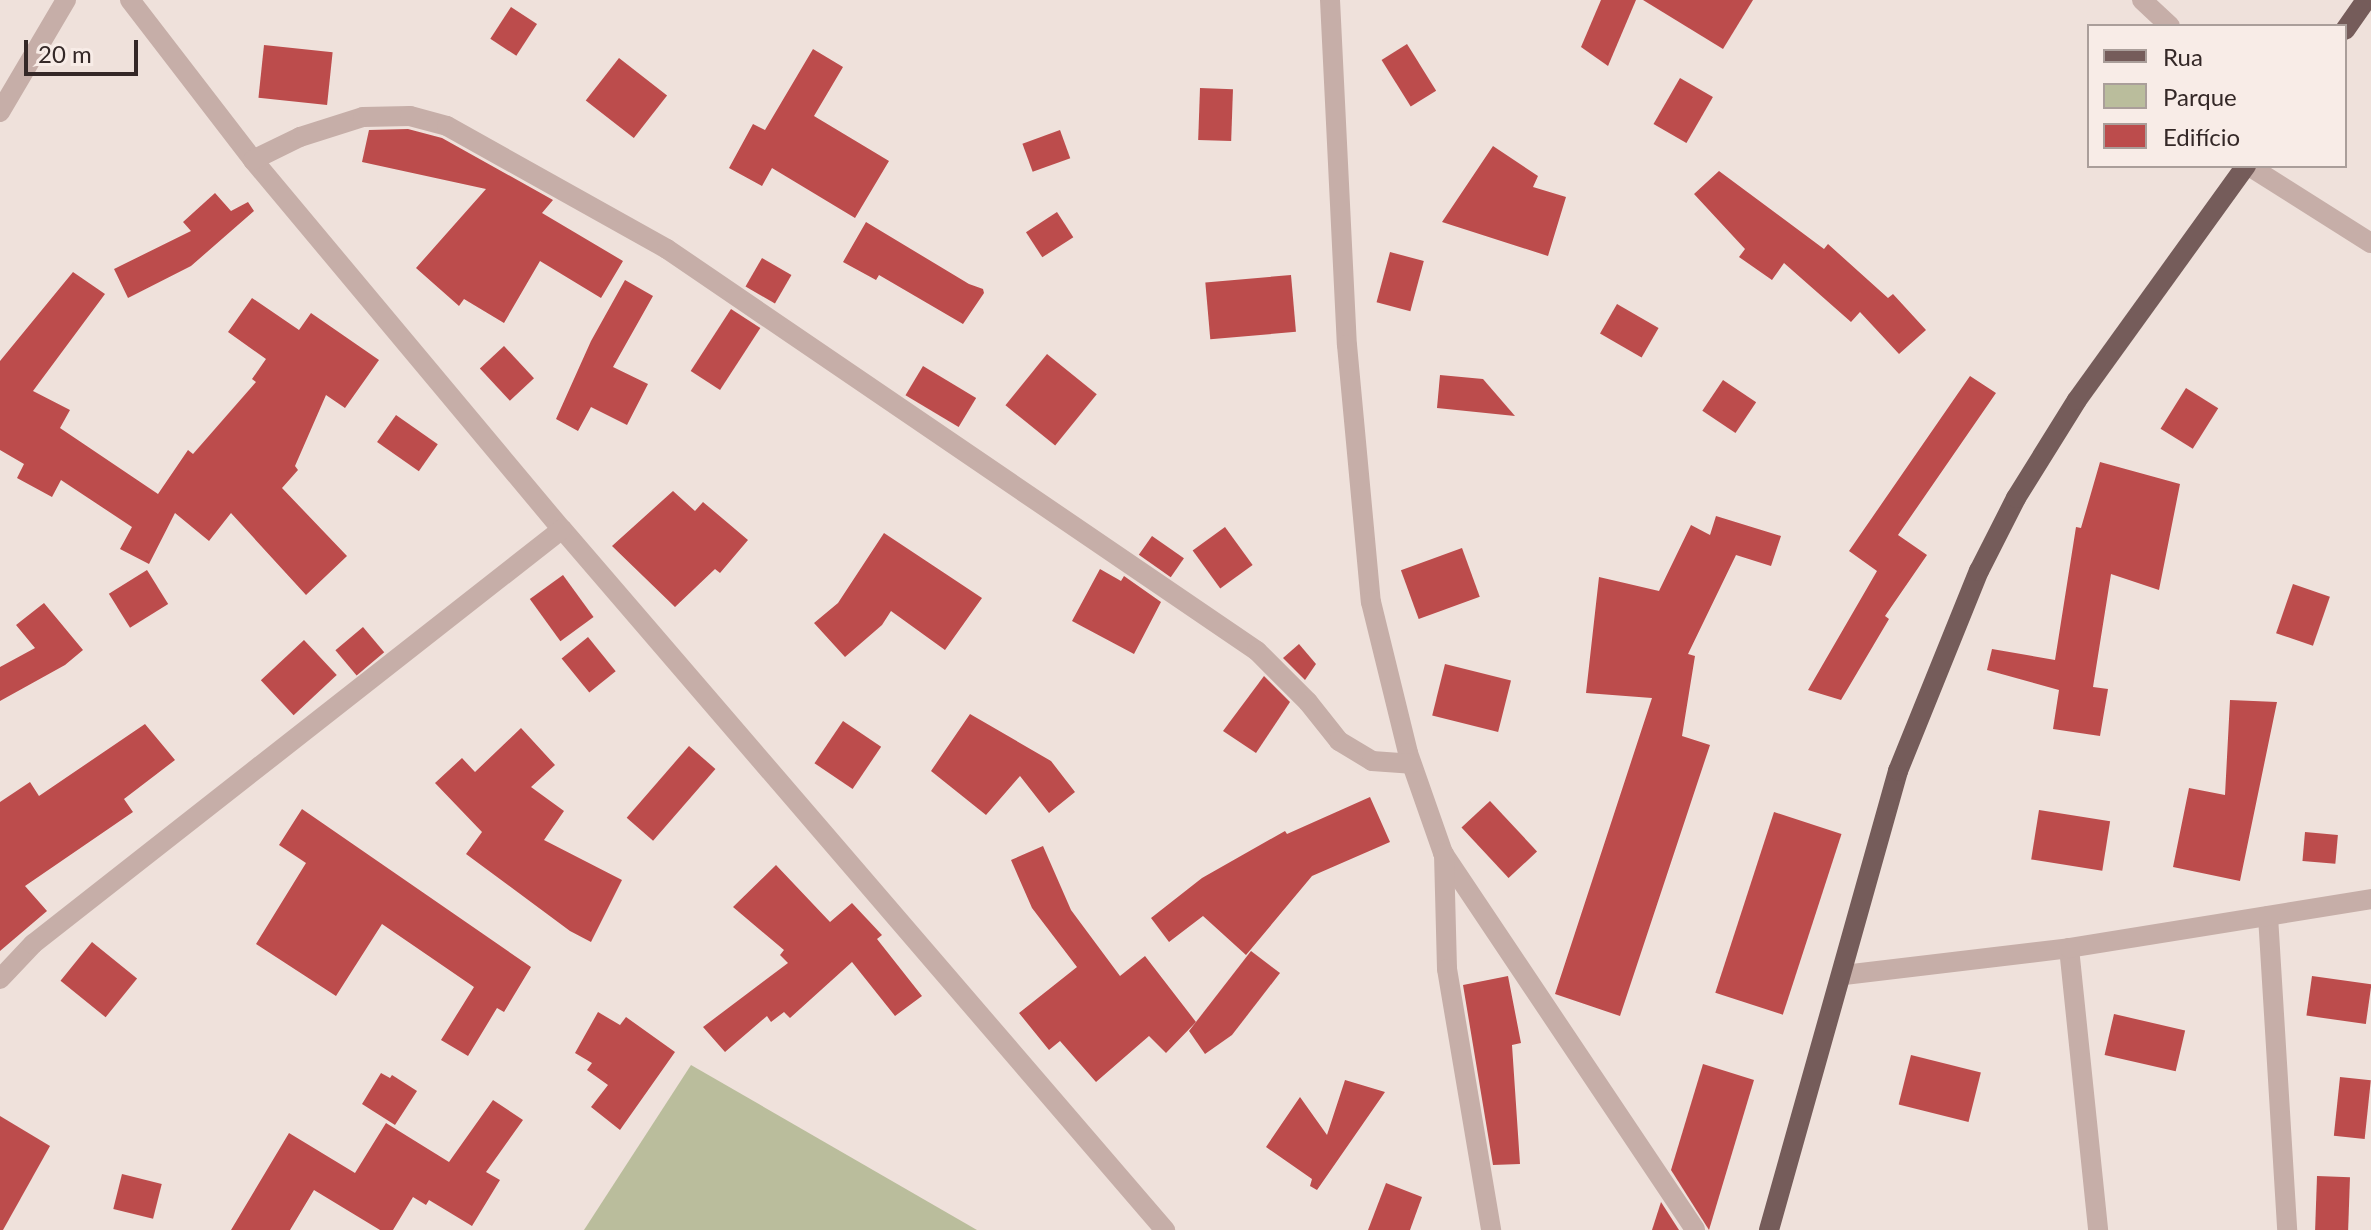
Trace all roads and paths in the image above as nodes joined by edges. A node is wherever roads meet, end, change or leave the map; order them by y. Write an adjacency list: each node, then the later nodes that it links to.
1 (66, 0): 8 (street)
2 (1330, 0): 14 (street)
3 (2142, 0): 6 (street)
4 (2366, 0): 7 (main road)
5 (138, 3): 9 (street)
6 (2168, 24)
7 (2347, 27)
8 (0, 112)
9 (253, 160): 13 (street); 14 (street)
10 (2246, 168): 19 (main road)
11 (2250, 168): 12 (street)
12 (2371, 243)
13 (562, 529): 20 (street); 21 (street)
14 (1411, 764): 15 (street)
15 (1443, 853): 22 (street); 23 (street)
16 (2371, 899): 17 (street)
17 (2268, 916): 18 (street); 26 (street)
18 (2069, 948): 19 (street); 25 (street)
19 (1844, 975): 24 (main road)
20 (0, 979)
21 (1165, 1230)
22 (1491, 1230)
23 (1695, 1230)
24 (1769, 1230)
25 (2098, 1230)
26 (2287, 1230)

